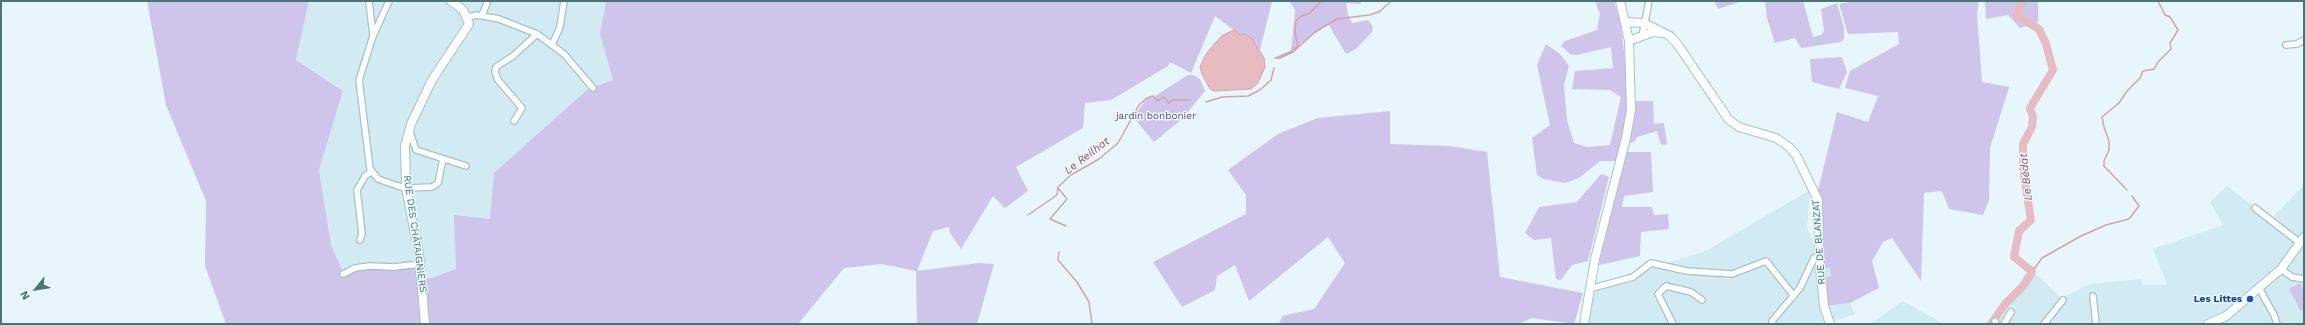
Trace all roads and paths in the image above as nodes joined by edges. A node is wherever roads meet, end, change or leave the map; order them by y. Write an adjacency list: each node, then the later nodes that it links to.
1 (369, 1): 14 (street)
2 (389, 1): 14 (street)
3 (451, 1): 9 (street)
4 (488, 1): 8 (street)
5 (564, 1): 18 (street)
6 (1620, 1): 10 (street)
7 (1649, 1): 11 (street)
8 (482, 16): 9 (street); 12 (street)
9 (468, 17): 22 (street, RUE DES CHÂTAIGNIERS)
10 (1626, 22): 11 (street, RUE DE BLANZAT); 17 (street)
11 (1644, 23): 13 (street, RUE DE BLANZAT); 15 (street)
12 (537, 34): 18 (street); 21 (street)
13 (1667, 34): 15 (street); 30 (street, RUE DE BLANZAT)
14 (373, 36): 25 (street)
15 (1642, 36): 17 (street)
16 (2304, 40): 19 (street)
17 (1629, 41): 36 (street)
18 (552, 45): 20 (street)
19 (2286, 45)
20 (593, 88)
21 (514, 121)
22 (409, 129): 23 (street); 26 (street, RUE DES CHÂTAIGNIERS)
23 (443, 159): 24 (street); 26 (street)
24 (466, 166)
25 (371, 172): 26 (street); 28 (street)
26 (406, 188): 31 (street, RUE DES CHÂTAIGNIERS)
27 (2255, 208): 29 (street)
28 (360, 240)
29 (2302, 240): 32 (street)
30 (1819, 255): 37 (street); 46 (street, RUE DE BLANZAT)
31 (420, 264): 33 (street); 42 (street, RUE DES CHÂTAIGNIERS)
32 (2281, 269): 34 (street); 35 (street)
33 (343, 274)
34 (2304, 279)
35 (2259, 288): 50 (street); 51 (street)
36 (1589, 289): 37 (street); 43 (street)
37 (1794, 296): 45 (street)
38 (2093, 296): 49 (street)
39 (1702, 300): 44 (street)
40 (2063, 300): 48 (street)
41 (2011, 312): 47 (street)
42 (425, 324)
43 (1584, 324)
44 (1673, 324)
45 (1773, 324)
46 (1830, 324)
47 (2004, 324)
48 (2044, 324)
49 (2096, 324)
50 (2208, 324)
51 (2277, 324)

